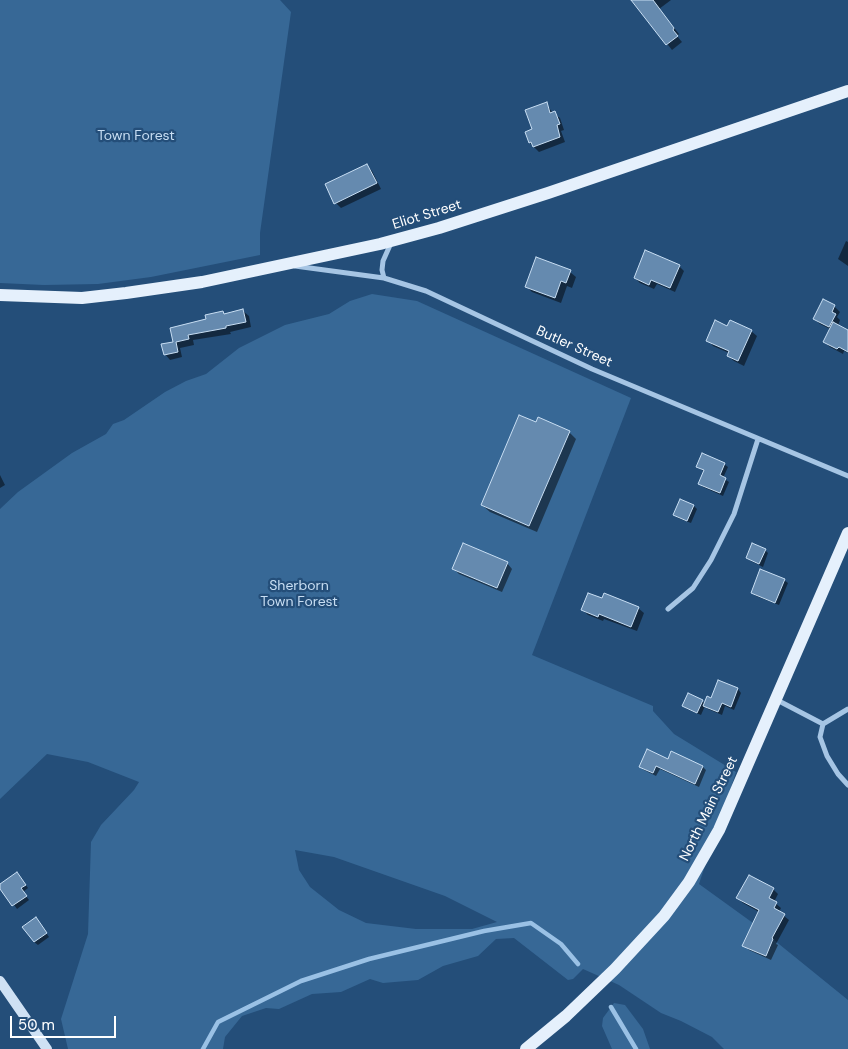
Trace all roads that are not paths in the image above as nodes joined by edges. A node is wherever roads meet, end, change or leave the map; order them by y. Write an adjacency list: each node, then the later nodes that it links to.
1 (848, 91): 2 (main road, Eliot Street)
2 (392, 241): 3 (main road, Eliot Street); 4 (street)
3 (283, 264): 4 (street, Butler Street); 5 (main road, Eliot Street)
4 (384, 278): 6 (street, Butler Street)
5 (0, 295)
6 (758, 439): 7 (street, Butler Street); 9 (street)
7 (848, 476)
8 (848, 533): 10 (main road, North Main Street)
9 (668, 609)
10 (776, 700): 12 (street); 16 (main road, North Main Street)
11 (848, 709): 12 (street)
12 (823, 724): 13 (street)
13 (848, 785)
14 (0, 981): 15 (street)
15 (47, 1049)
16 (526, 1049)

